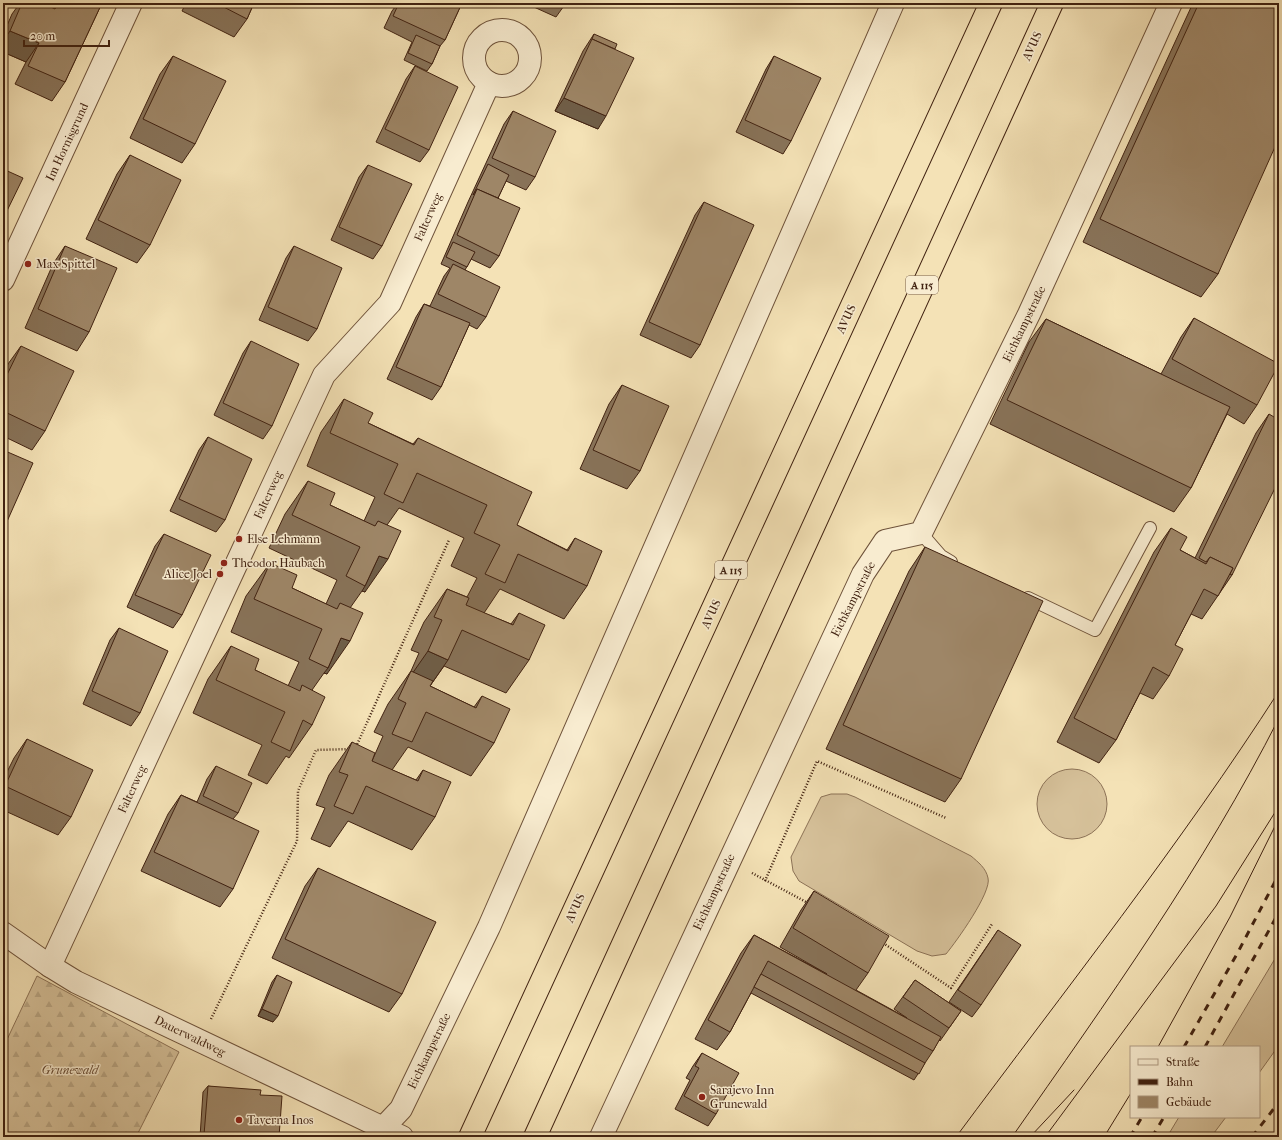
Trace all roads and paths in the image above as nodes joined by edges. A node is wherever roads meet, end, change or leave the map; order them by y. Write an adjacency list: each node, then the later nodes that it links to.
1 (893, 3): 22 (street, Eichkampstraße)
2 (991, 3): 23 (highway, AVUS / A 115)
3 (1052, 3): 24 (highway, AVUS / A 115)
4 (1172, 3): 9 (street, Eichkampstraße)
5 (129, 4): 7 (street, Im Hornisgrund)
6 (489, 83): 20 (street, Falterweg)
7 (3, 280)
8 (1150, 528): 12 (lane)
9 (921, 532): 11 (lane); 14 (street, Eichkampstraße)
10 (449, 540): 21 (path)
11 (962, 566)
12 (1018, 593)
13 (946, 818): 15 (path)
14 (729, 861): 15 (path); 25 (street, Eichkampstraße)
15 (766, 881): 16 (path)
16 (814, 906)
17 (992, 924): 19 (path)
18 (3, 933): 20 (street, Dauerwaldweg)
19 (876, 939)
20 (50, 966): 21 (street, Dauerwaldweg)
21 (200, 1041): 22 (street, Dauerwaldweg)
22 (388, 1134)
23 (470, 1137)
24 (535, 1137)
25 (601, 1137)

